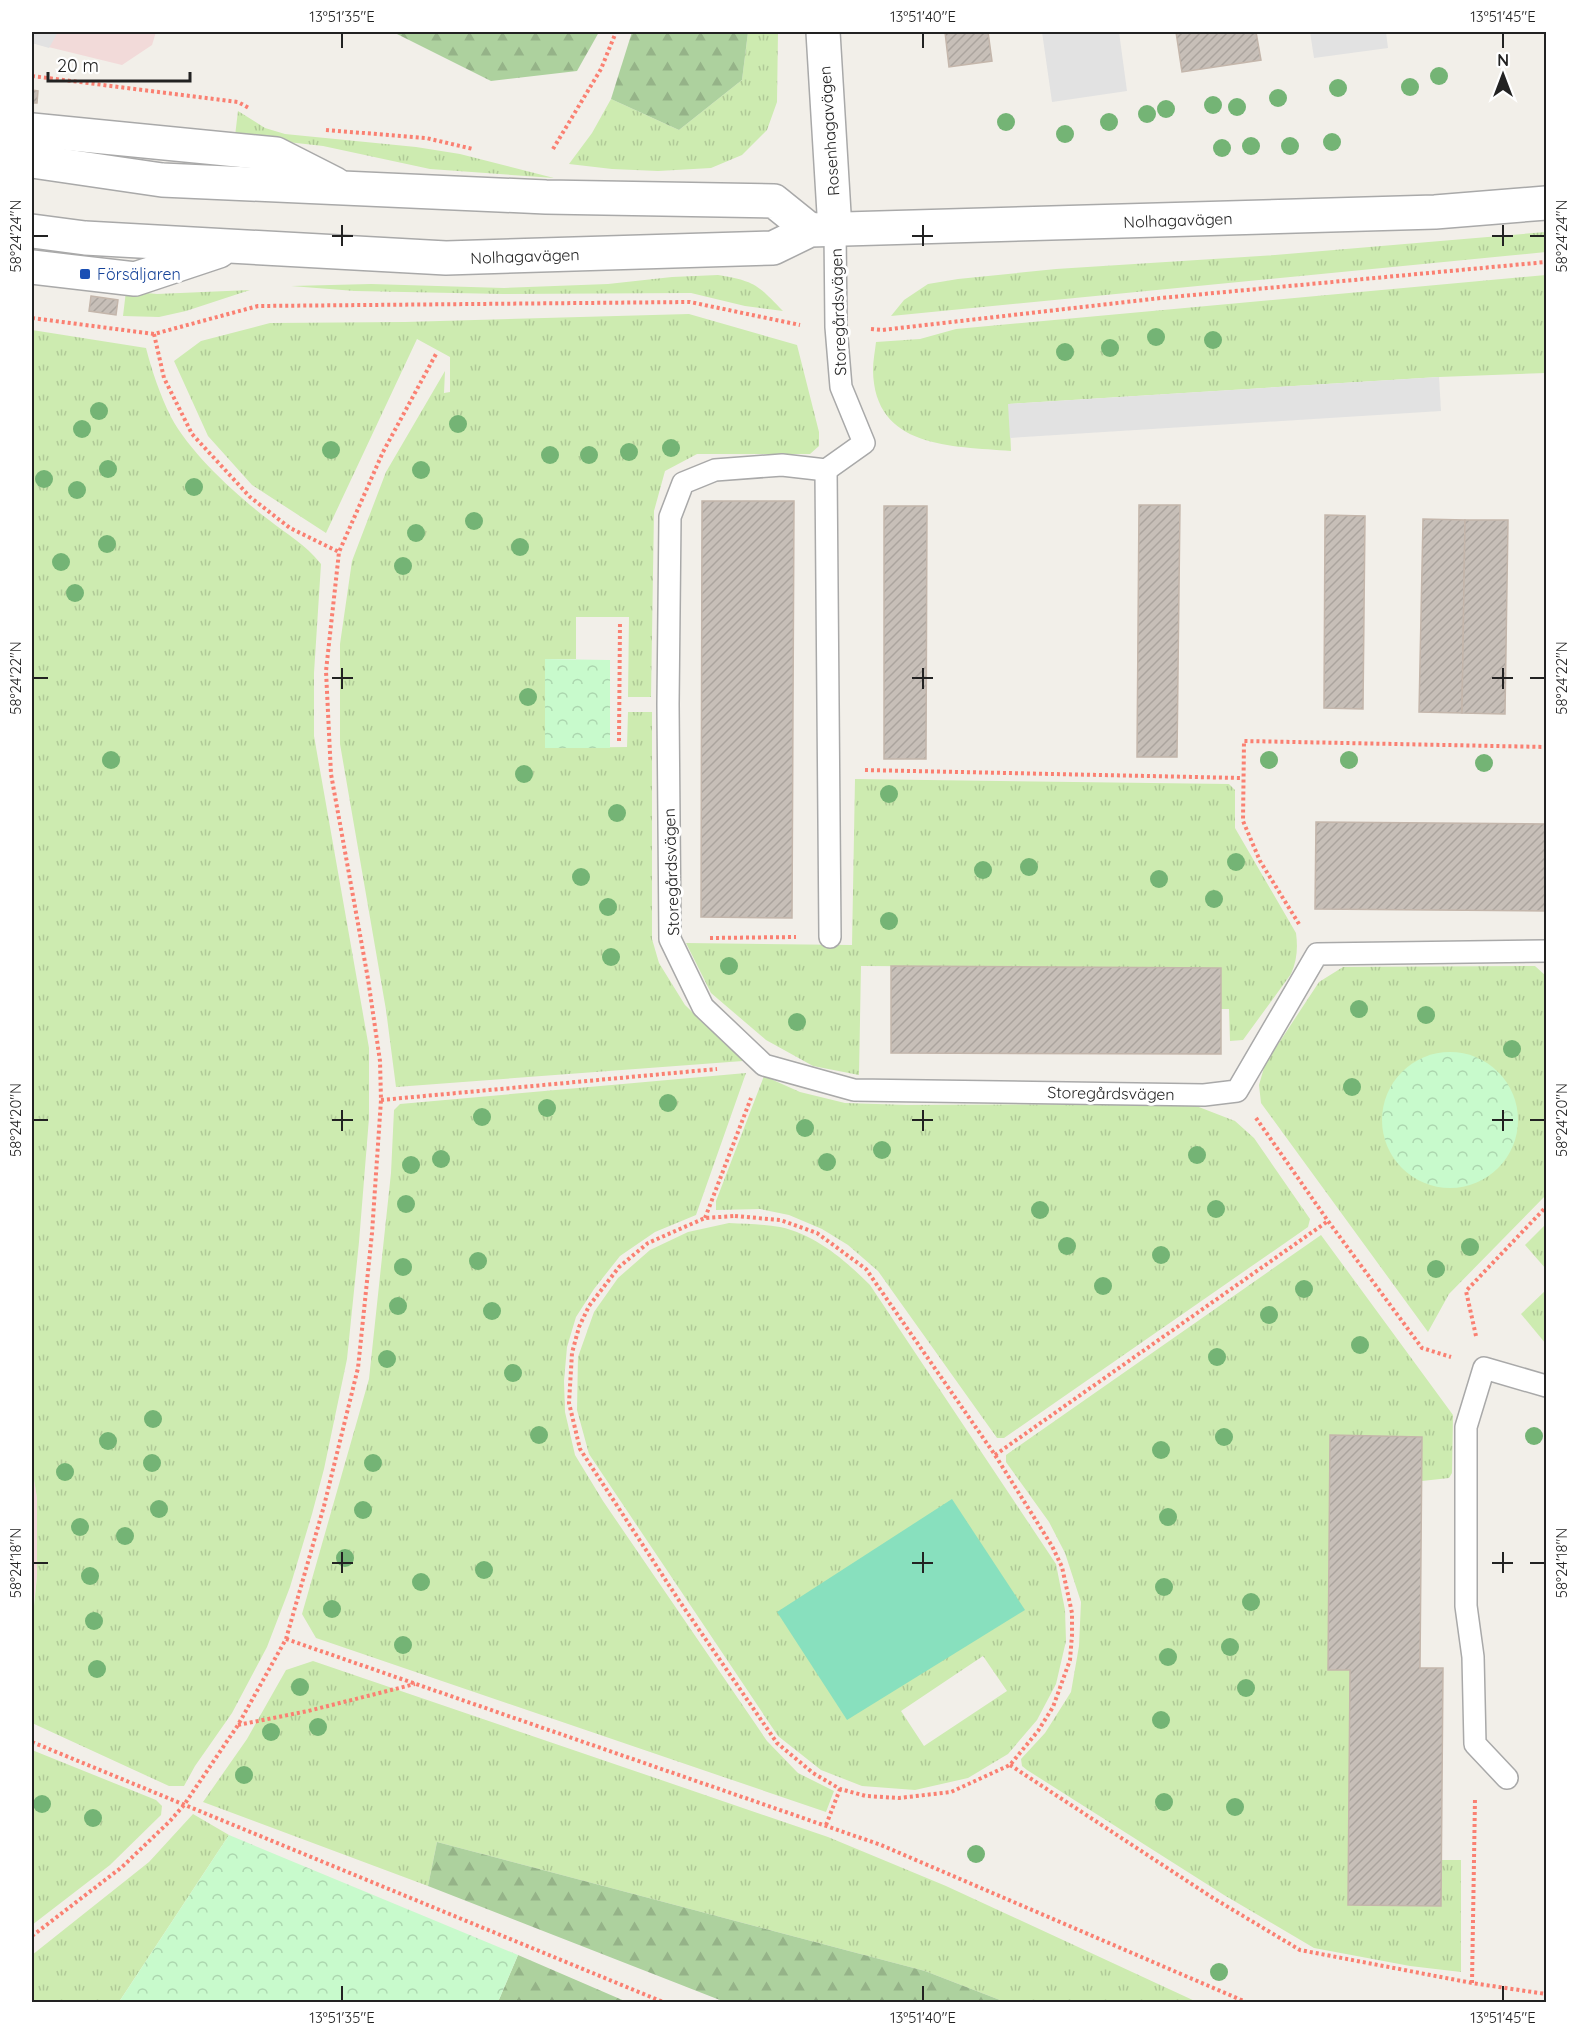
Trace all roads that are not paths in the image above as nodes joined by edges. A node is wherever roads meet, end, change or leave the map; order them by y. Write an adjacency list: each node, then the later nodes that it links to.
1 (823, 32): 6 (street, Rosenhagavägen)
2 (32, 130): 4 (street)
3 (32, 161): 4 (street)
4 (344, 189): 6 (street)
5 (1546, 203): 6 (street, Nolhagavägen)
6 (823, 230): 8 (street, Nolhagavägen); 10 (lane, Storegårdsvägen)
7 (32, 231): 8 (street, Nolhagavägen)
8 (235, 246): 9 (street, Nolhagavägen)
9 (32, 267)
10 (825, 470): 11 (lane); 12 (lane, Storegårdsvägen)
11 (830, 937)
12 (1546, 951)
13 (1546, 1386): 14 (lane)
14 (1508, 1778)

